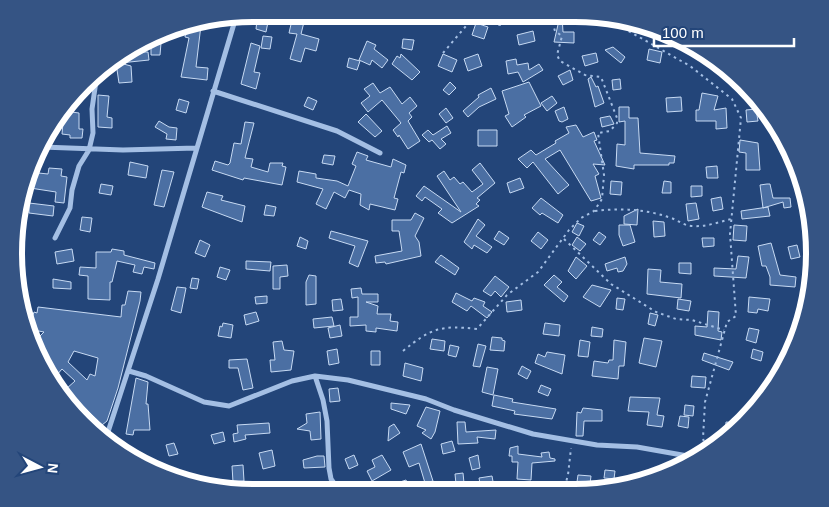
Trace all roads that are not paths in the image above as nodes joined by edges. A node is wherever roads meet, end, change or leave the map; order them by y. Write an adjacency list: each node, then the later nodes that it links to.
1 (234, 23): 3 (street)
2 (95, 85): 6 (street)
3 (214, 91): 5 (street); 7 (street)
4 (48, 147): 6 (street)
5 (196, 148): 6 (street); 9 (street)
6 (89, 150): 8 (street)
7 (380, 153)
8 (55, 238)
9 (129, 371): 10 (street); 11 (street)
10 (315, 376): 12 (street); 13 (street)
11 (108, 433)
12 (686, 457)
13 (336, 484)

